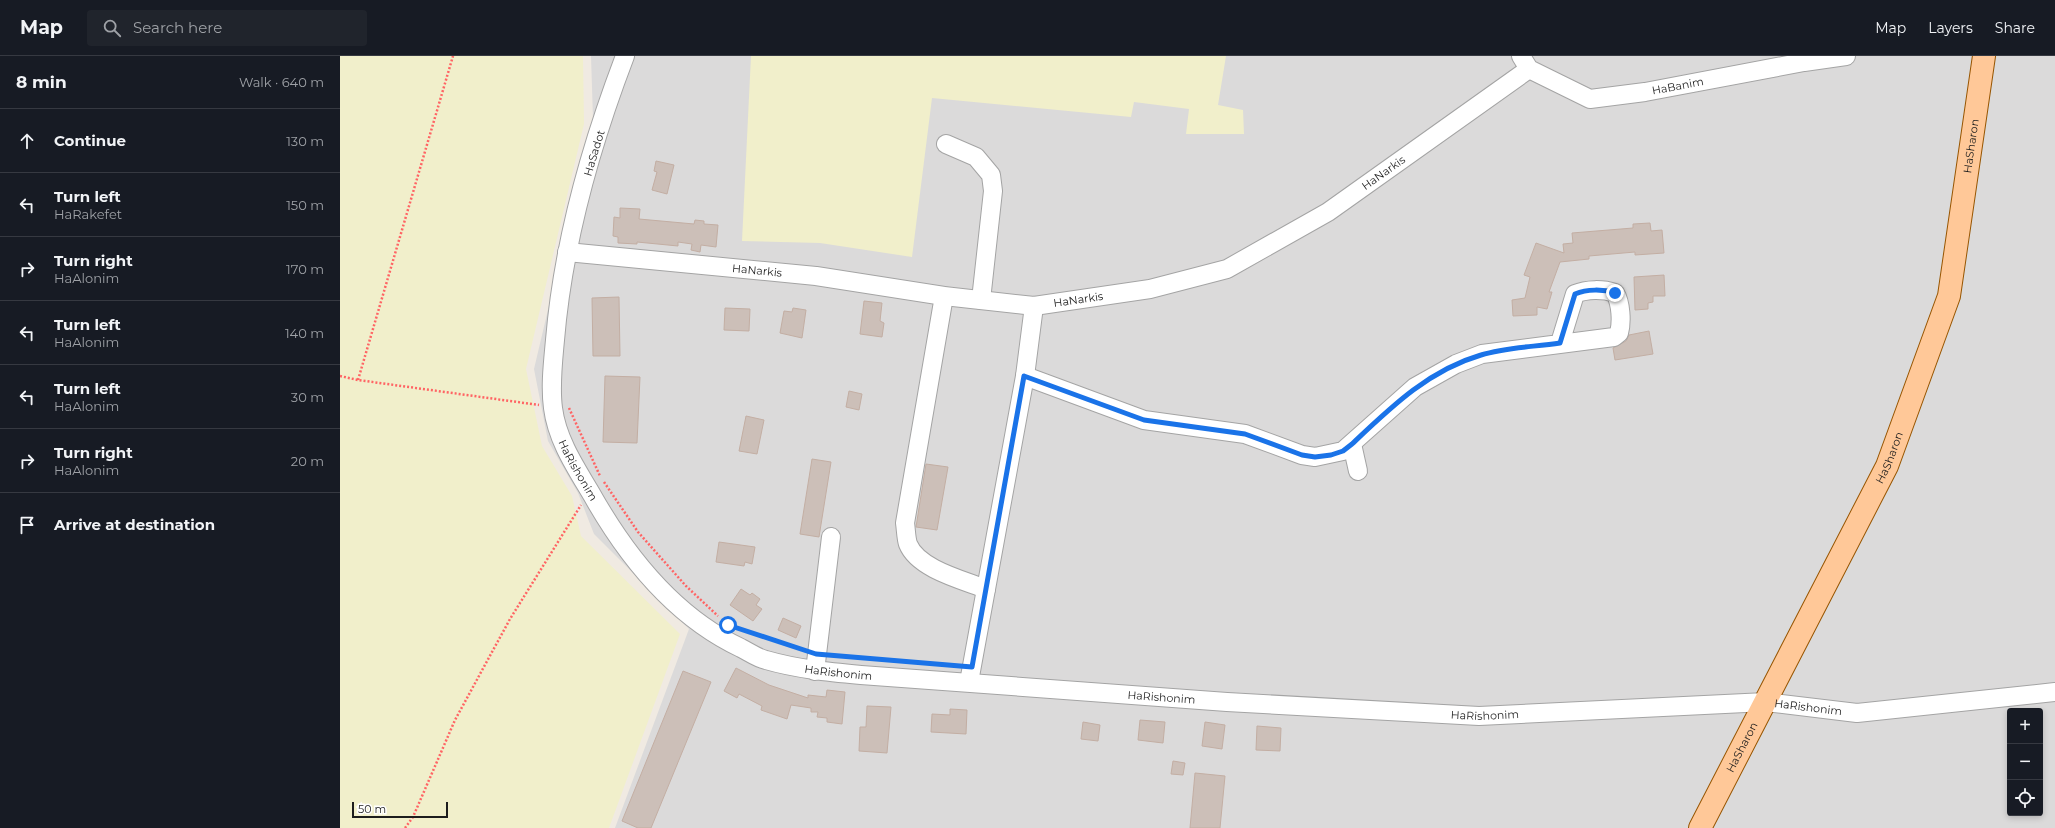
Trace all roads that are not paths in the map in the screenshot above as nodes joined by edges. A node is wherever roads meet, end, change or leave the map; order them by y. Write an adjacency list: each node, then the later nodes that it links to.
1 (625, 56): 7 (street, HaSadot)
2 (1846, 56): 4 (street, HaBanim)
3 (1984, 56): 20 (main road, HaSharon)
4 (1803, 59): 5 (street, HaBanim)
5 (1525, 62): 10 (street, HaNarkis)
6 (946, 144): 9 (street)
7 (567, 252): 8 (street, HaNarkis); 17 (street, HaRishonim)
8 (944, 296): 9 (street, HaNarkis); 16 (street)
9 (981, 300): 10 (street, HaNarkis)
10 (1034, 306): 12 (street)
11 (1560, 343): 13 (street)
12 (1024, 376): 13 (street); 16 (street)
13 (1352, 444): 14 (street)
14 (1358, 471)
15 (831, 537): 17 (street)
16 (986, 589): 18 (street)
17 (816, 662): 18 (street, HaRishonim)
18 (969, 682): 20 (street, HaRishonim)
19 (2055, 692): 20 (street, HaRishonim)
20 (1766, 702): 21 (main road, HaSharon)
21 (1700, 828)

